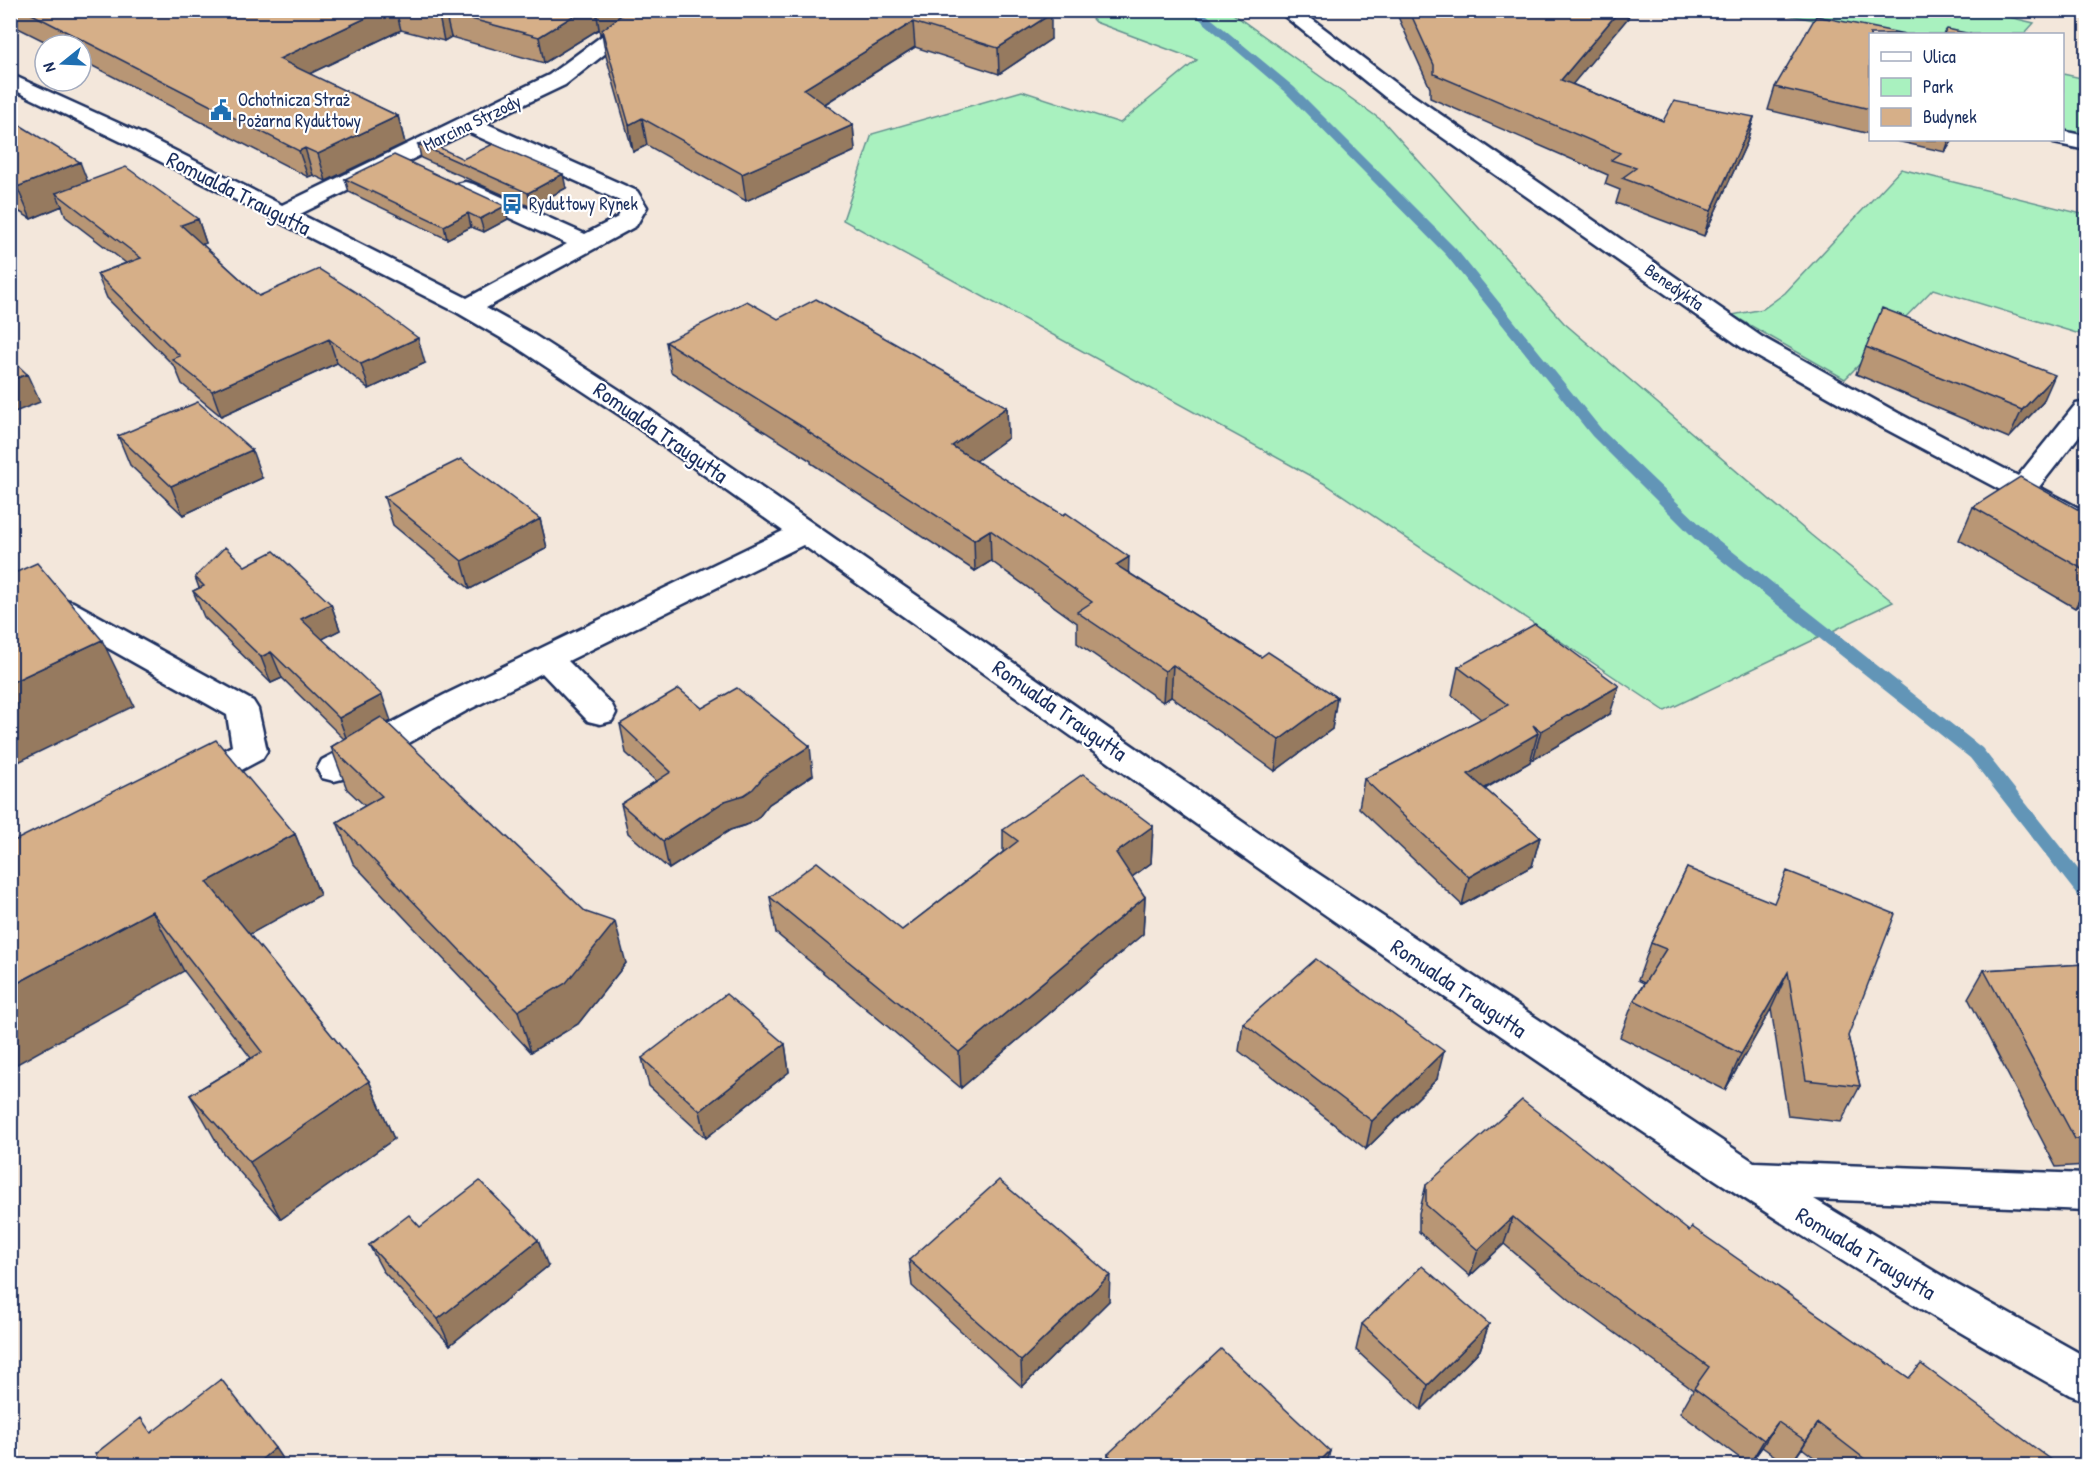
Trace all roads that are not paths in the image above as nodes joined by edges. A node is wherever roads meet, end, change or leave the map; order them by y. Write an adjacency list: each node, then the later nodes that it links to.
1 (651, 10): 4 (street, Marcina Strzody)
2 (1287, 10): 12 (street, Benedykta)
3 (10, 80): 8 (street, Romualda Traugutta)
4 (468, 124): 7 (street, Marcina Strzody); 9 (street)
5 (2064, 138): 6 (street)
6 (2086, 143)
7 (398, 158): 8 (street, Marcina Strzody); 9 (street)
8 (280, 215): 10 (street, Romualda Traugutta)
9 (586, 244): 10 (street)
10 (467, 308): 14 (street, Romualda Traugutta)
11 (2086, 410): 12 (street)
12 (2022, 490): 13 (street, Benedykta)
13 (2086, 524)
14 (805, 532): 16 (street); 20 (street, Romualda Traugutta)
15 (10, 629): 19 (street)
16 (547, 659): 17 (street); 18 (street)
17 (600, 713)
18 (334, 769)
19 (166, 794)
20 (1744, 1179): 21 (street); 22 (street, Romualda Traugutta)
21 (2086, 1192)
22 (2086, 1380)

